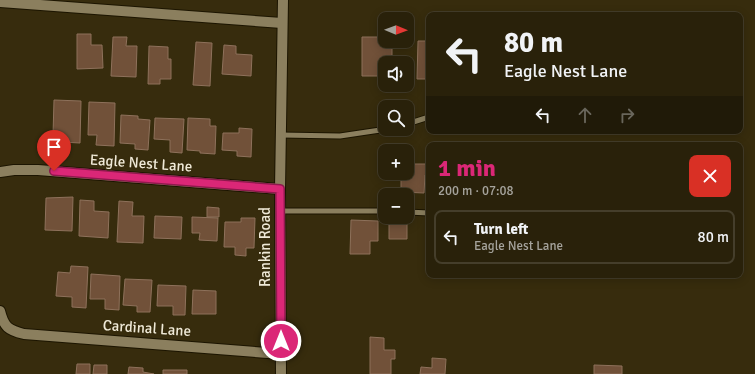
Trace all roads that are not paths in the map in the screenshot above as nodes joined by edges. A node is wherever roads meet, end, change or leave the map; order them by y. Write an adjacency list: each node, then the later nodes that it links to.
1 (283, 0): 3 (street, Rankin Road)
2 (0, 2): 3 (street)
3 (282, 23): 7 (street, Rankin Road)
4 (426, 118): 5 (lane)
5 (414, 122)
6 (378, 130): 7 (lane)
7 (281, 135): 9 (street, Rankin Road)
8 (0, 172): 9 (street, Eagle Nest Lane)
9 (280, 189): 10 (street, Rankin Road)
10 (280, 211): 11 (lane); 15 (street, Rankin Road)
11 (378, 211)
12 (414, 212): 13 (lane)
13 (426, 213)
14 (0, 311): 15 (street, Cardinal Lane)
15 (281, 354): 16 (street, Rankin Road)
16 (281, 374)

